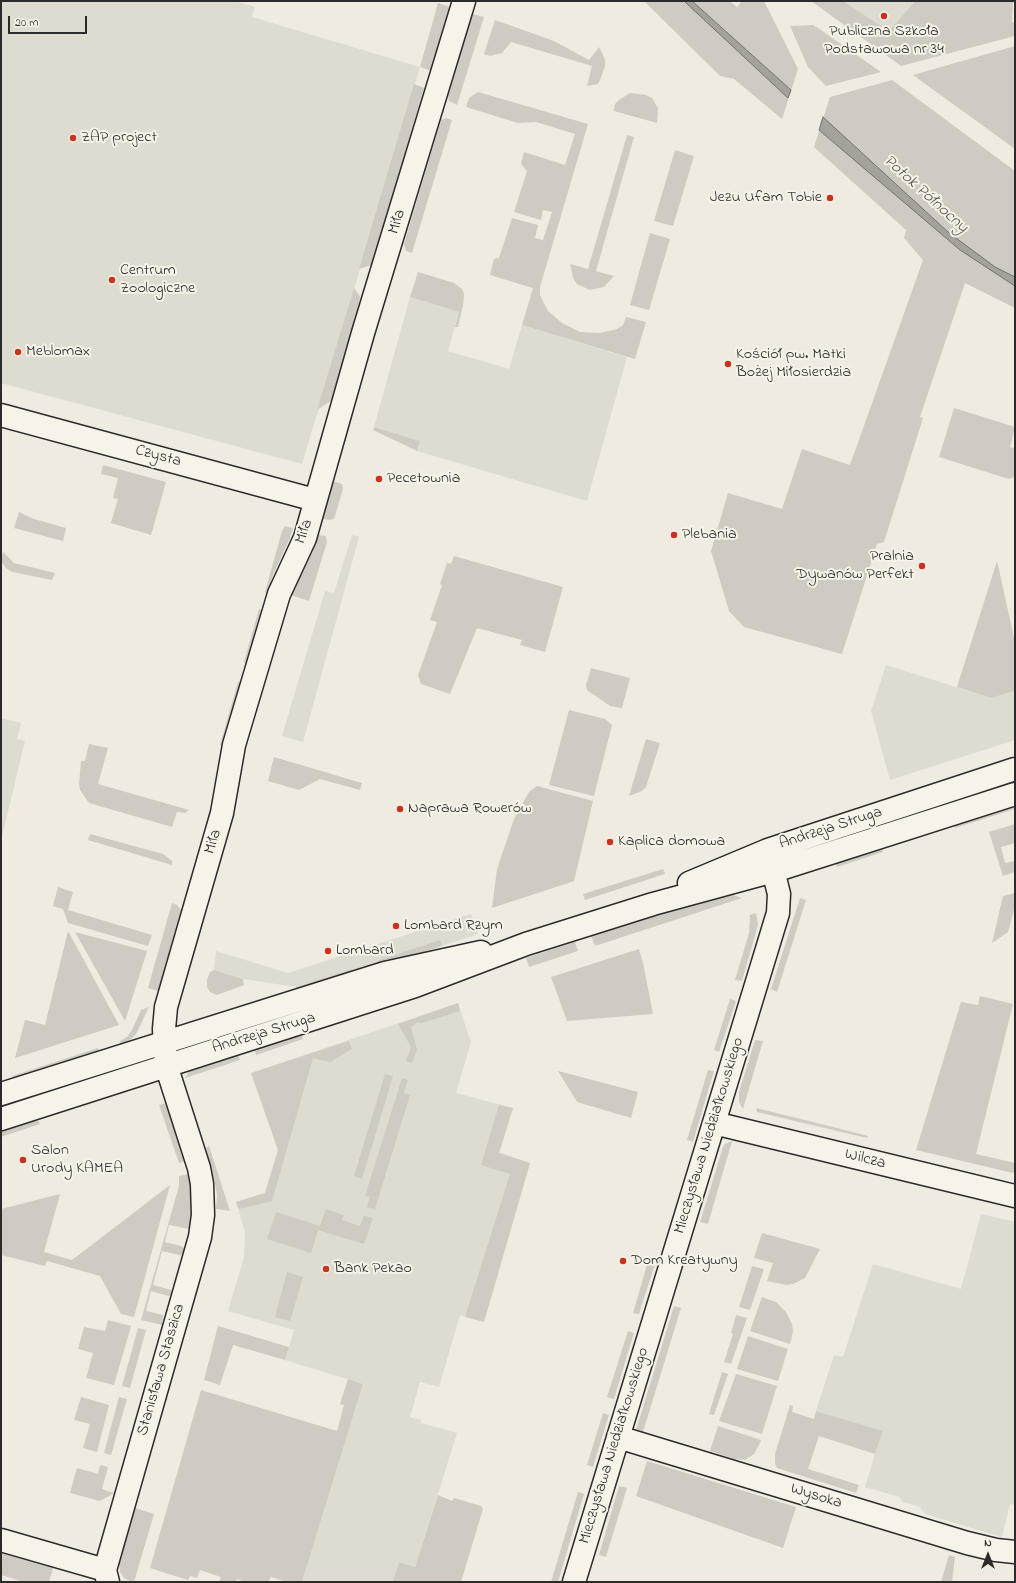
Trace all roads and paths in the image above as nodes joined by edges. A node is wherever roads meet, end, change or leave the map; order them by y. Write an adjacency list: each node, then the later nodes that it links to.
1 (464, 1): 3 (street, Miła)
2 (1, 415): 3 (street, Czysta)
3 (315, 500): 10 (street, Miła)
4 (1015, 769): 6 (street, Andrzeja Struga)
5 (1015, 794): 7 (street, Andrzeja Struga)
6 (768, 850): 7 (street, Mieczysława Niedziałkowskiego); 8 (street, Andrzeja Struga)
7 (774, 871): 8 (street, Andrzeja Struga); 14 (street, Mieczysława Niedziałkowskiego)
8 (653, 904): 9 (street, Andrzeja Struga)
9 (526, 944): 10 (street, Andrzeja Struga); 11 (street, Andrzeja Struga)
10 (165, 1042): 11 (street, Miła); 12 (street, Andrzeja Struga)
11 (166, 1065): 13 (street, Andrzeja Struga); 19 (street, Stanisława Staszica)
12 (1, 1094)
13 (1, 1119)
14 (714, 1123): 15 (street, Wilcza); 16 (street, Mieczysława Niedziałkowskiego)
15 (1015, 1196)
16 (618, 1438): 18 (street, Wysoka); 20 (street, Mieczysława Niedziałkowskiego)
17 (1, 1540): 19 (street, Stanisława Staszica)
18 (1015, 1552)
19 (106, 1576)
20 (574, 1582)

